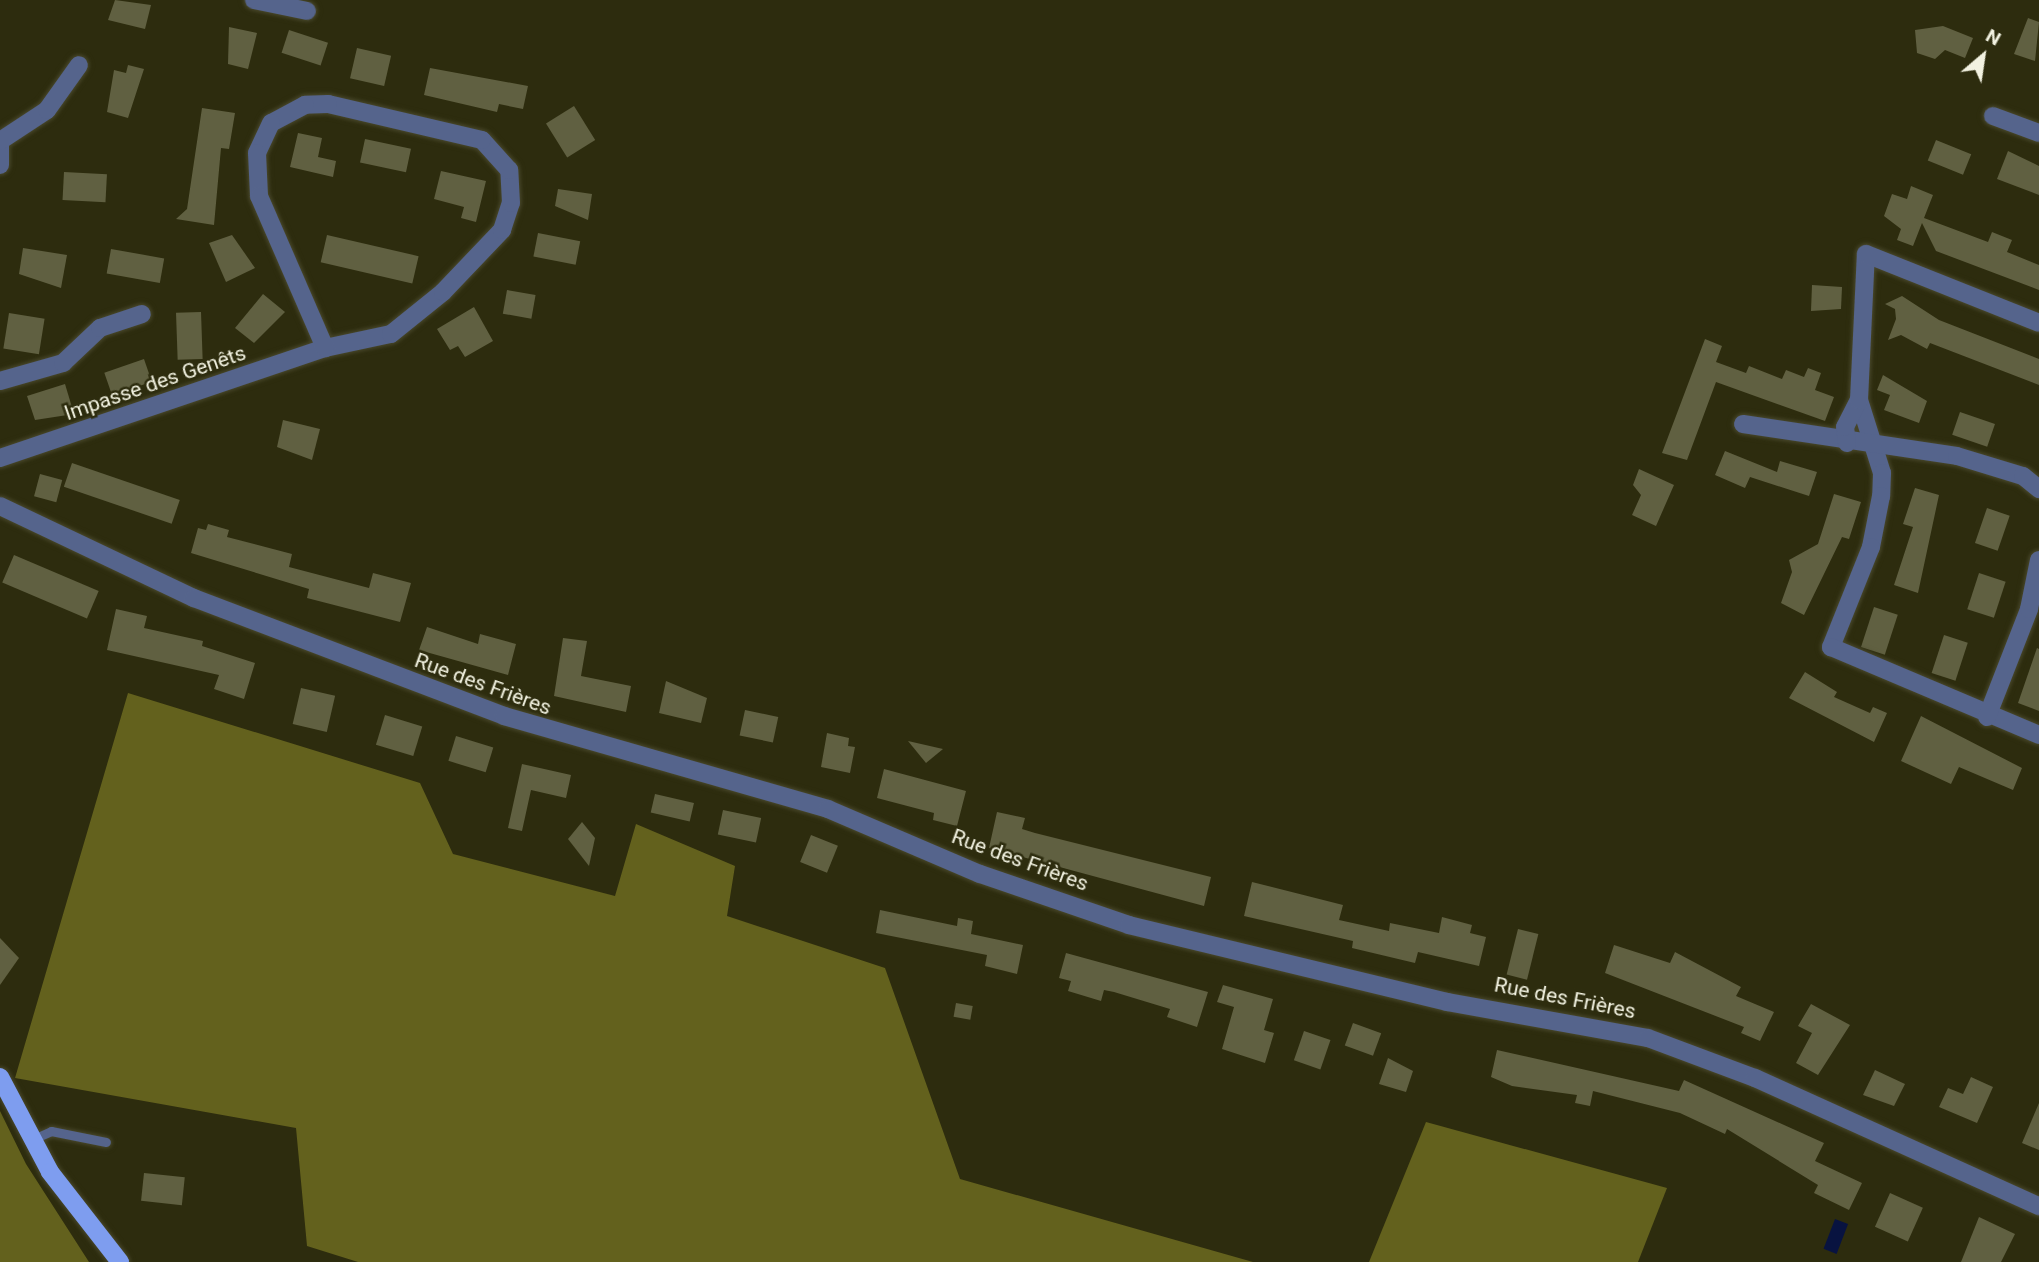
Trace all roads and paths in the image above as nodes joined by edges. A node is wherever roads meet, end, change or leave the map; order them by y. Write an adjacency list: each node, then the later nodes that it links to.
1 (254, 0): 2 (street)
2 (307, 10)
3 (79, 65): 6 (street)
4 (1993, 116): 5 (street)
5 (2039, 133)
6 (0, 141): 7 (street)
7 (0, 165)
8 (142, 314): 11 (street)
9 (2039, 323): 12 (street)
10 (325, 348): 10 (street, Impasse des Genêts); 16 (street, Impasse des Genêts)
11 (0, 381)
12 (1859, 400): 14 (street); 15 (street)
13 (1744, 424): 14 (street)
14 (1847, 443): 15 (street)
15 (1874, 447): 17 (street); 20 (street)
16 (0, 458)
17 (2039, 489)
18 (0, 506): 25 (street, Rue des Frières)
19 (2039, 560): 20 (street)
20 (1987, 717): 21 (street)
21 (2039, 735)
22 (0, 1077): 23 (main road)
23 (31, 1140): 24 (lane); 26 (main road)
24 (106, 1142)
25 (2039, 1206)
26 (120, 1262)

